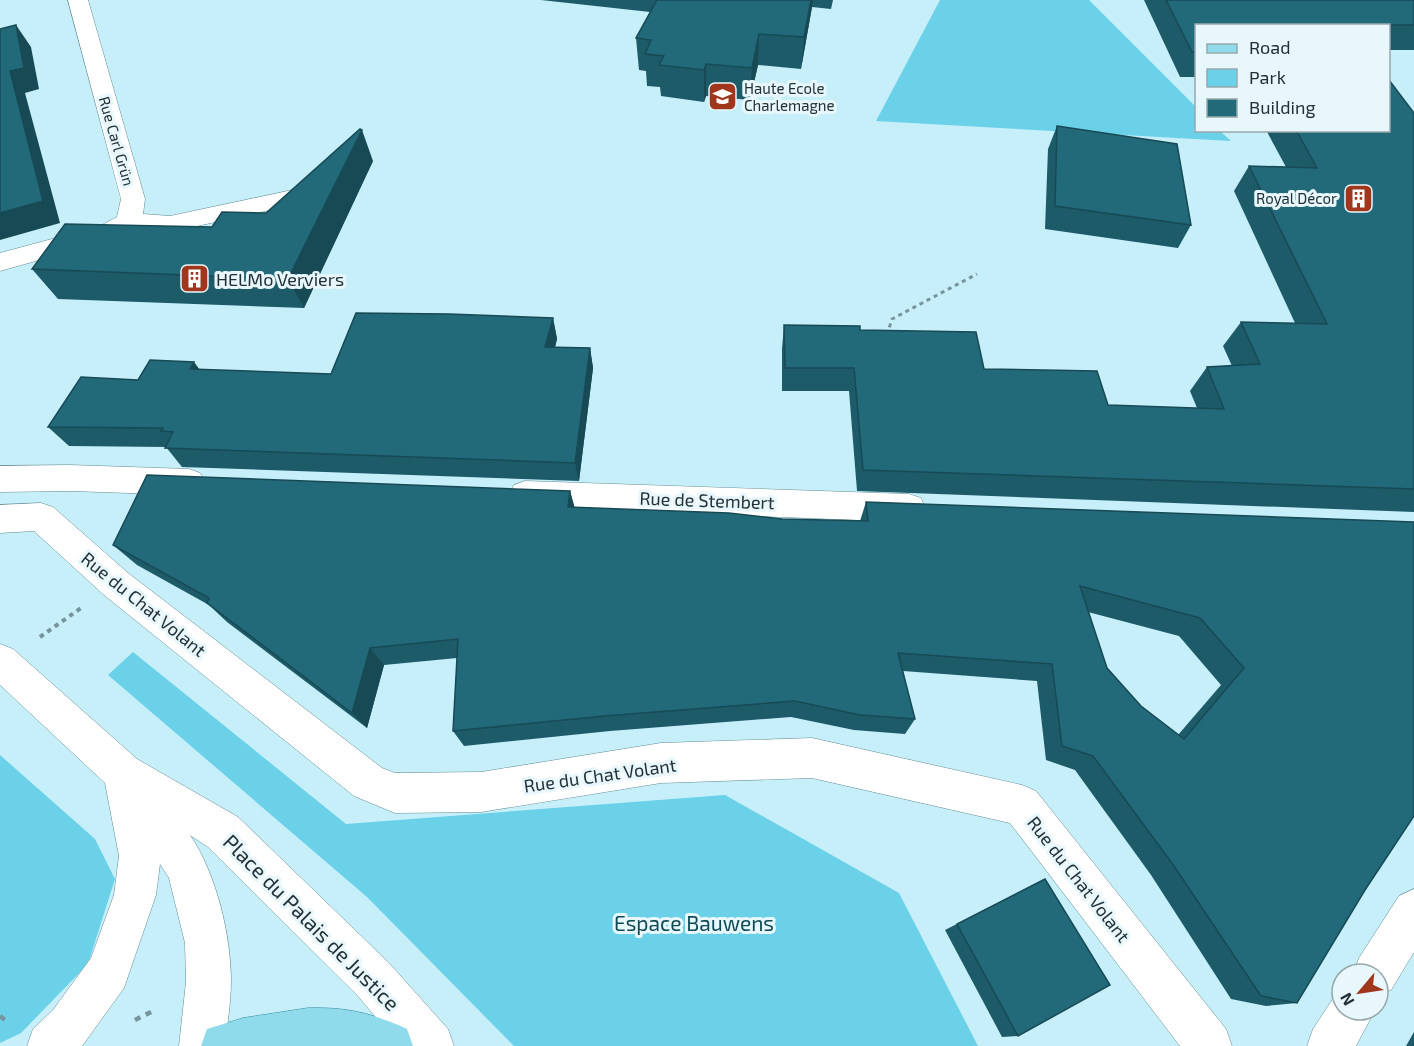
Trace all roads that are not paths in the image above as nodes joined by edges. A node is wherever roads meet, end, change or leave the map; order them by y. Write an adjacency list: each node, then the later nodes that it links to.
1 (78, 0): 3 (street, Rue Carl Grün)
2 (311, 194): 3 (street)
3 (129, 221): 4 (street)
4 (0, 262)
5 (70, 477): 6 (street); 7 (street); 10 (street)
6 (0, 479)
7 (213, 483)
8 (500, 493): 9 (street, Rue de Stembert)
9 (944, 509)
10 (41, 517): 11 (street); 22 (street, Rue du Chat Volant)
11 (0, 519)
12 (1, 662): 13 (street, Place du Palais de Justice)
13 (123, 773): 17 (street); 18 (street, Place du Palais de Justice); 21 (street, Place du Palais de Justice)
14 (1414, 911): 15 (street)
15 (1382, 962)
16 (1345, 1022): 23 (street)
17 (50, 1046)
18 (202, 1046)
19 (224, 1046): 20 (main road, Place du Palais de Justice)
20 (390, 1046)
21 (431, 1046)
22 (1209, 1046)
23 (1330, 1046)

